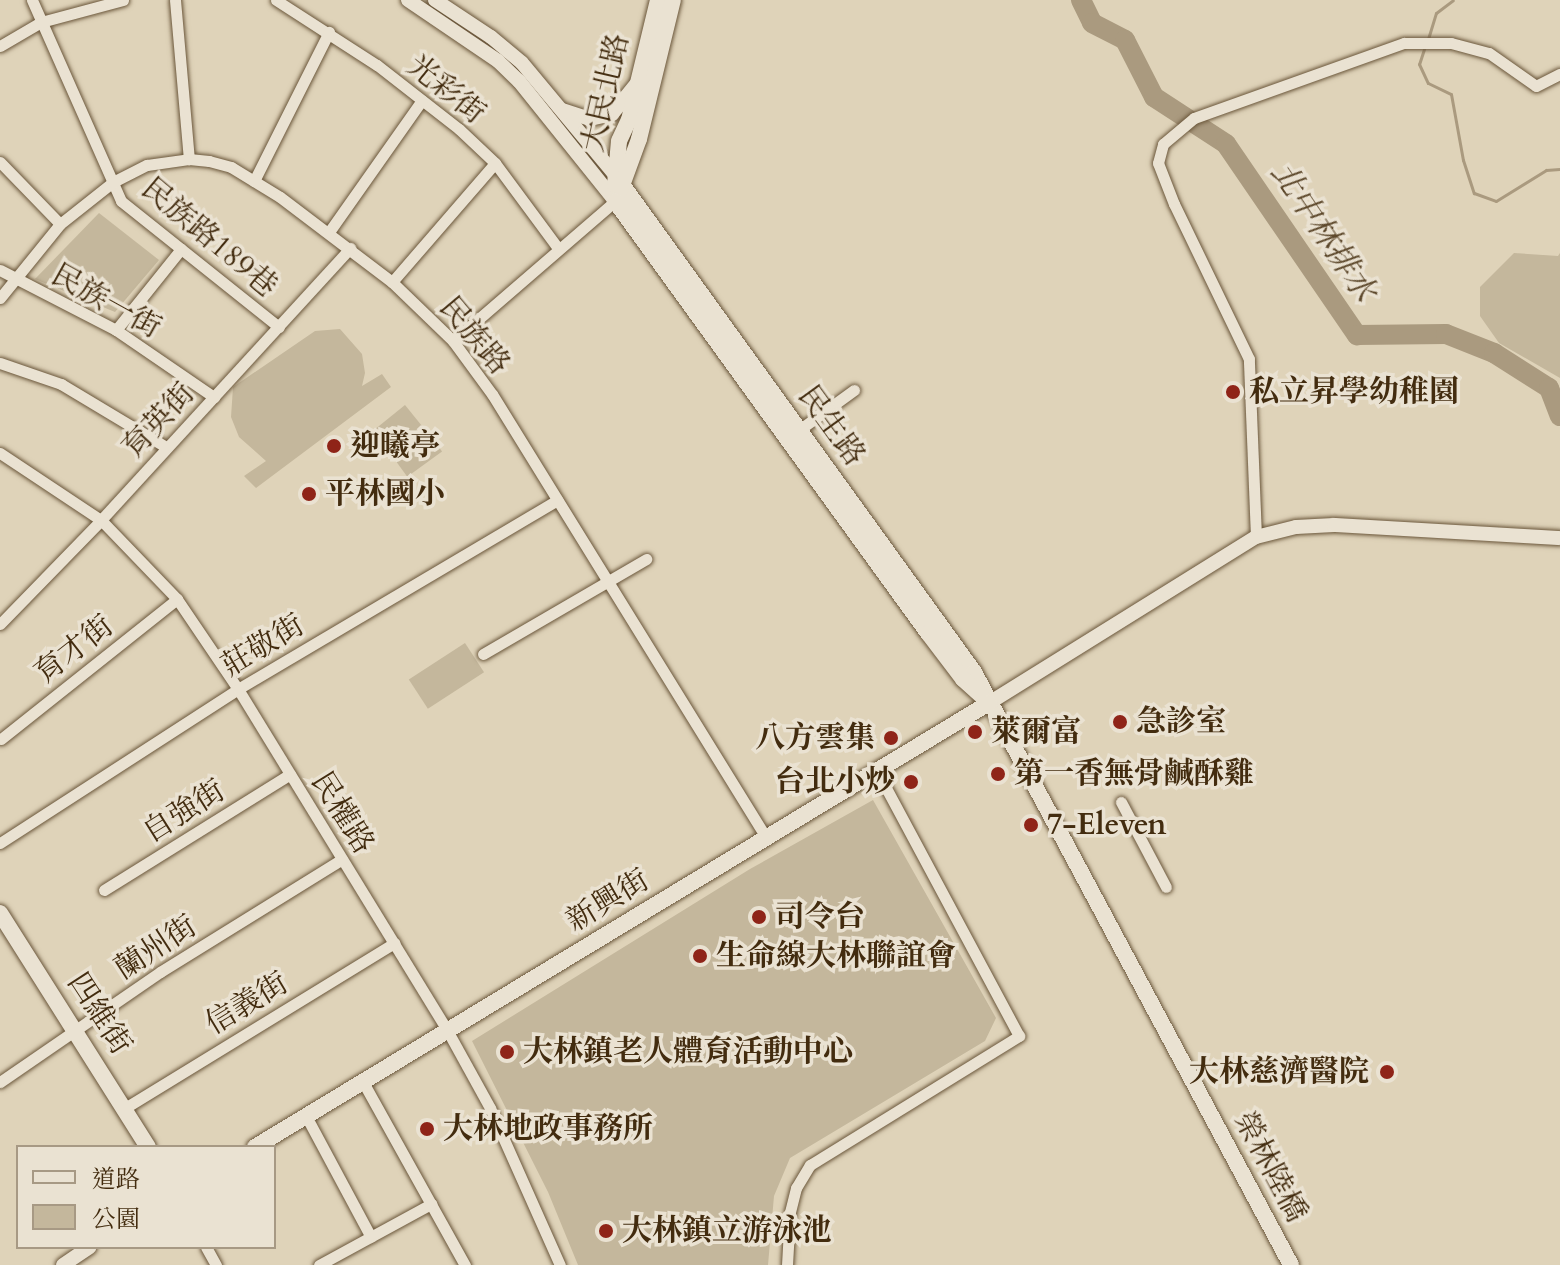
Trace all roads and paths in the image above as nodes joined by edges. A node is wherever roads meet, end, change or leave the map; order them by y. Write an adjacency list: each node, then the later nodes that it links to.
1 (32, 0): 9 (street, 民族路189巷)
2 (123, 0): 9 (street)
3 (175, 0): 16 (street)
4 (276, 0): 10 (street, 光彩街)
5 (408, 0): 21 (street, 民生路)
6 (435, 0): 15 (street)
7 (658, 0): 13 (main road, 大民北路)
8 (673, 0): 21 (main road, 大民北路)
9 (41, 22): 11 (street); 20 (street, 民族路189巷)
10 (329, 32): 14 (street, 光彩街); 19 (street)
11 (0, 46)
12 (1560, 74): 42 (street)
13 (638, 81): 15 (street); 21 (main road, 大民北路)
14 (422, 100): 18 (street, 光彩街); 23 (street)
15 (561, 109): 21 (street)
16 (189, 159): 19 (street, 民族路); 20 (street, 民族路)
17 (0, 162): 22 (street)
18 (495, 163): 25 (street, 光彩街); 29 (street)
19 (254, 181): 23 (street, 民族路)
20 (113, 182): 22 (street, 民族路); 26 (street, 民族路189巷)
21 (615, 187): 25 (street); 37 (main road, 民生路); 50 (main road, 民生路)
22 (60, 224): 28 (street, 民族路)
23 (329, 232): 24 (street, 民族路)
24 (350, 248): 29 (street, 民族路); 31 (street, 育英街)
25 (558, 248): 33 (street)
26 (181, 249): 31 (street, 民族路189巷); 32 (street)
27 (0, 270): 28 (street, 民族一街)
28 (13, 279): 30 (street, 民族路); 32 (street, 民族一街)
29 (392, 282): 33 (street, 民族路)
30 (0, 298)
31 (279, 327): 36 (street, 育英街)
32 (116, 330): 36 (street, 民族一街)
33 (453, 341): 40 (street, 民族路)
34 (0, 363): 38 (street)
35 (854, 390): 37 (street)
36 (214, 397): 38 (street, 育英街)
37 (799, 430): 50 (main road, 民生路)
38 (166, 447): 41 (street, 育英街)
39 (0, 453): 41 (street, 民權路)
40 (557, 500): 45 (street, 民族路); 49 (street, 莊敬街)
41 (101, 520): 46 (street, 民權路); 47 (street, 育英街)
42 (1256, 537): 43 (street); 50 (street)
43 (1560, 538)
44 (646, 559): 45 (street)
45 (608, 581): 48 (street); 55 (street, 民族路)
46 (177, 599): 49 (street, 民權路); 51 (street, 育才街)
47 (0, 624)
48 (483, 654)
49 (238, 689): 53 (street, 民權路); 56 (street, 莊敬街)
50 (989, 703): 52 (main road, 新興街); 64 (main road, 民生路)
51 (1, 739)
52 (880, 770): 55 (main road, 新興街); 78 (street)
53 (290, 774): 57 (street, 民權路); 59 (street, 自強街)
54 (1121, 802): 58 (street)
55 (767, 839): 63 (main road, 新興街)
56 (0, 843)
57 (342, 859): 61 (street, 民權路); 62 (street, 蘭州街)
58 (1166, 887)
59 (104, 890)
60 (0, 913): 62 (main road, 四維街)
61 (394, 943): 63 (street, 民權路); 67 (street, 信義街)
62 (76, 1030): 65 (street, 蘭州街); 67 (main road, 四維街)
63 (447, 1030): 66 (main road, 新興街); 77 (street, 民權路)
64 (1177, 1054): 79 (main road, 榮林陸橋)
65 (0, 1082)
66 (363, 1082): 68 (main road, 新興街); 71 (street)
67 (125, 1108): 69 (main road, 四維街)
68 (306, 1116): 70 (main road, 新興街); 72 (street)
69 (147, 1145)
70 (258, 1145)
71 (431, 1204): 72 (street); 76 (street)
72 (371, 1237): 75 (street)
73 (87, 1249): 74 (street)
74 (63, 1265)
75 (319, 1265)
76 (465, 1265)
77 (560, 1265)
78 (787, 1265)
79 (1291, 1265)

